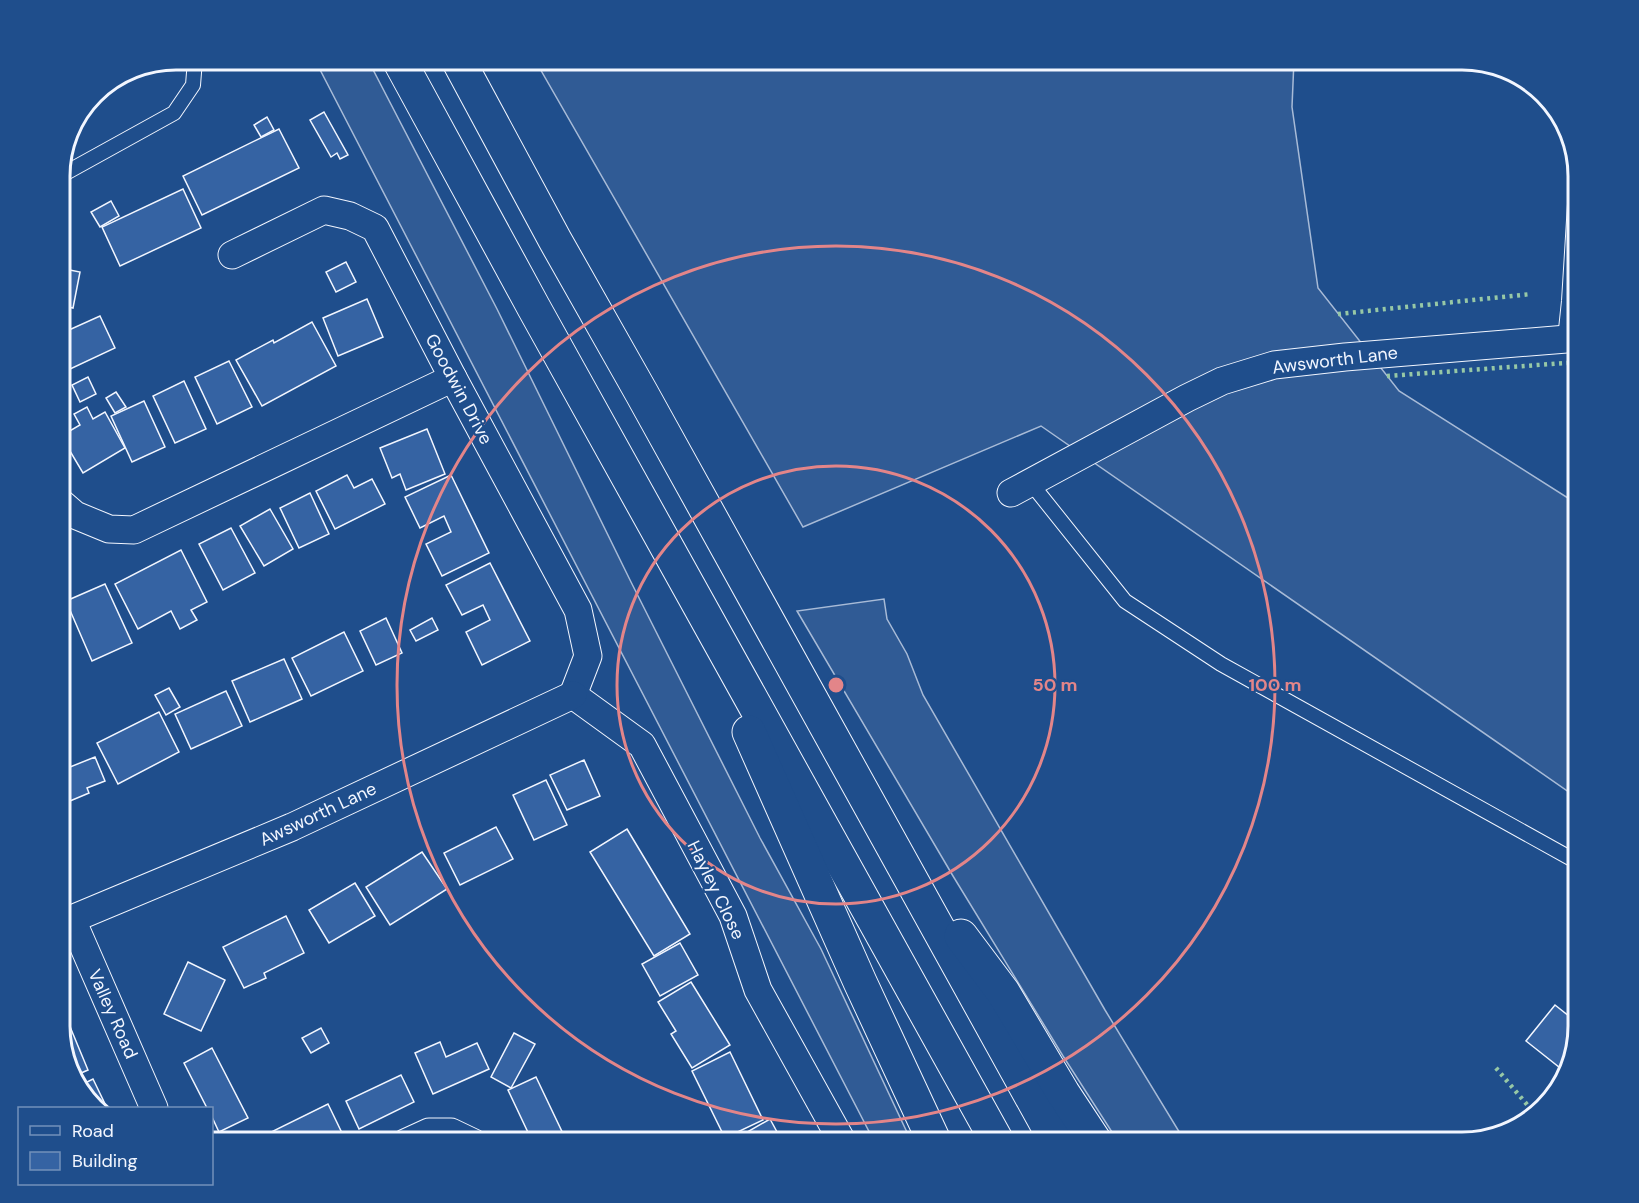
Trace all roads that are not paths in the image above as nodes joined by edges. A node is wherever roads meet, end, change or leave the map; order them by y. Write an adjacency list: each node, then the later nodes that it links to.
1 (194, 70): 4 (lane)
2 (404, 70): 10 (highway)
3 (463, 70): 12 (highway)
4 (71, 170)
5 (232, 255): 7 (street, Goodwin Drive)
6 (1568, 338): 8 (street, Awsworth Lane)
7 (453, 378): 9 (street); 11 (street, Goodwin Drive)
8 (1021, 488): 13 (lane)
9 (71, 512)
10 (673, 558): 20 (highway); 21 (highway)
11 (573, 695): 14 (street, Awsworth Lane); 19 (street, Hayley Close)
12 (888, 838): 22 (highway); 23 (highway)
13 (1568, 857)
14 (71, 920)
15 (71, 933): 16 (street, Valley Road)
16 (154, 1107)
17 (429, 1132): 18 (street)
18 (452, 1132)
19 (837, 1132)
20 (930, 1132)
21 (992, 1132)
22 (1051, 1132)
23 (1089, 1132)

